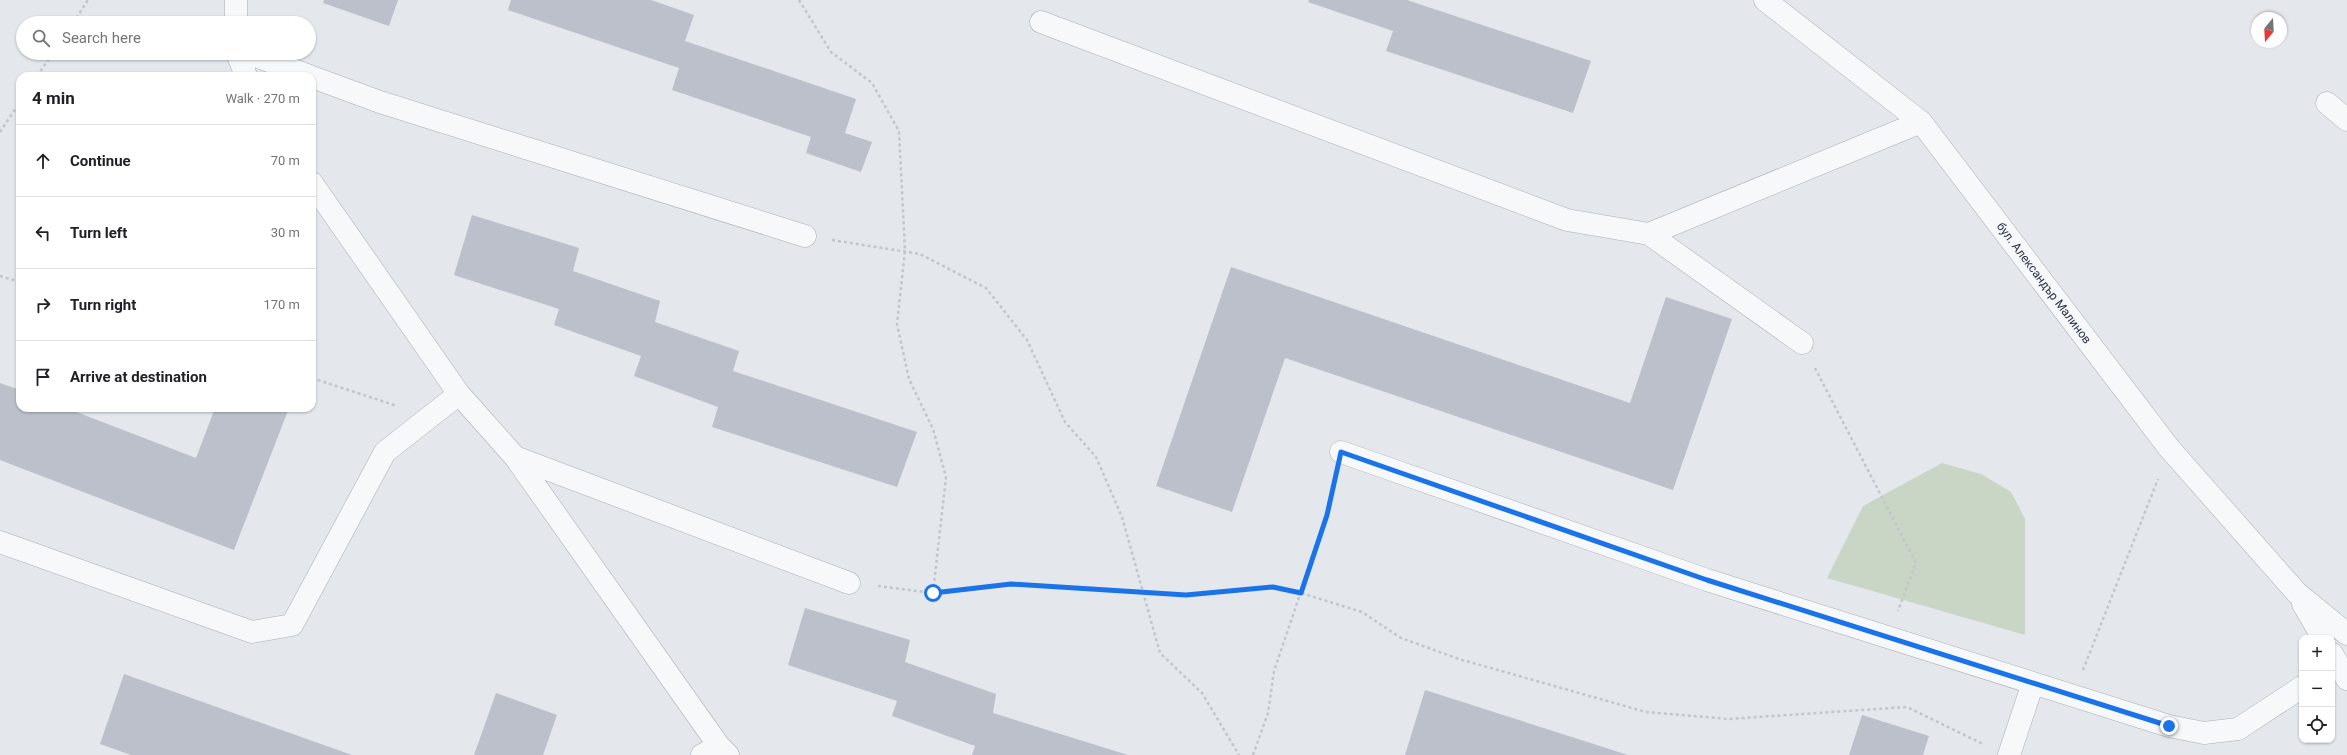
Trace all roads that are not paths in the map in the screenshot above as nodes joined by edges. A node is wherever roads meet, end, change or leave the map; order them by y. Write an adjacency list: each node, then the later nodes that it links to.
1 (236, 0): 3 (street)
2 (1765, 0): 12 (street, бул. Александър Малинов)
3 (236, 16)
4 (1041, 22): 14 (street)
5 (240, 60): 7 (street)
6 (266, 60): 8 (street)
7 (245, 72)
8 (300, 72)
9 (316, 78): 15 (street)
10 (2327, 103): 11 (street)
11 (2347, 120)
12 (1921, 122): 14 (street); 22 (street, бул. Александър Малинов)
13 (316, 189): 17 (street)
14 (1649, 234): 16 (street)
15 (805, 236)
16 (1802, 342)
17 (459, 394): 19 (street); 20 (street)
18 (1341, 452): 27 (street)
19 (515, 458): 21 (street); 29 (street)
20 (0, 542)
21 (849, 583)
22 (2297, 593): 23 (street); 24 (street)
23 (2347, 634)
24 (2321, 635)
25 (2335, 660): 26 (street)
26 (2343, 677)
27 (2033, 683): 28 (street); 30 (street)
28 (2299, 689)
29 (716, 752)
30 (2009, 755)

